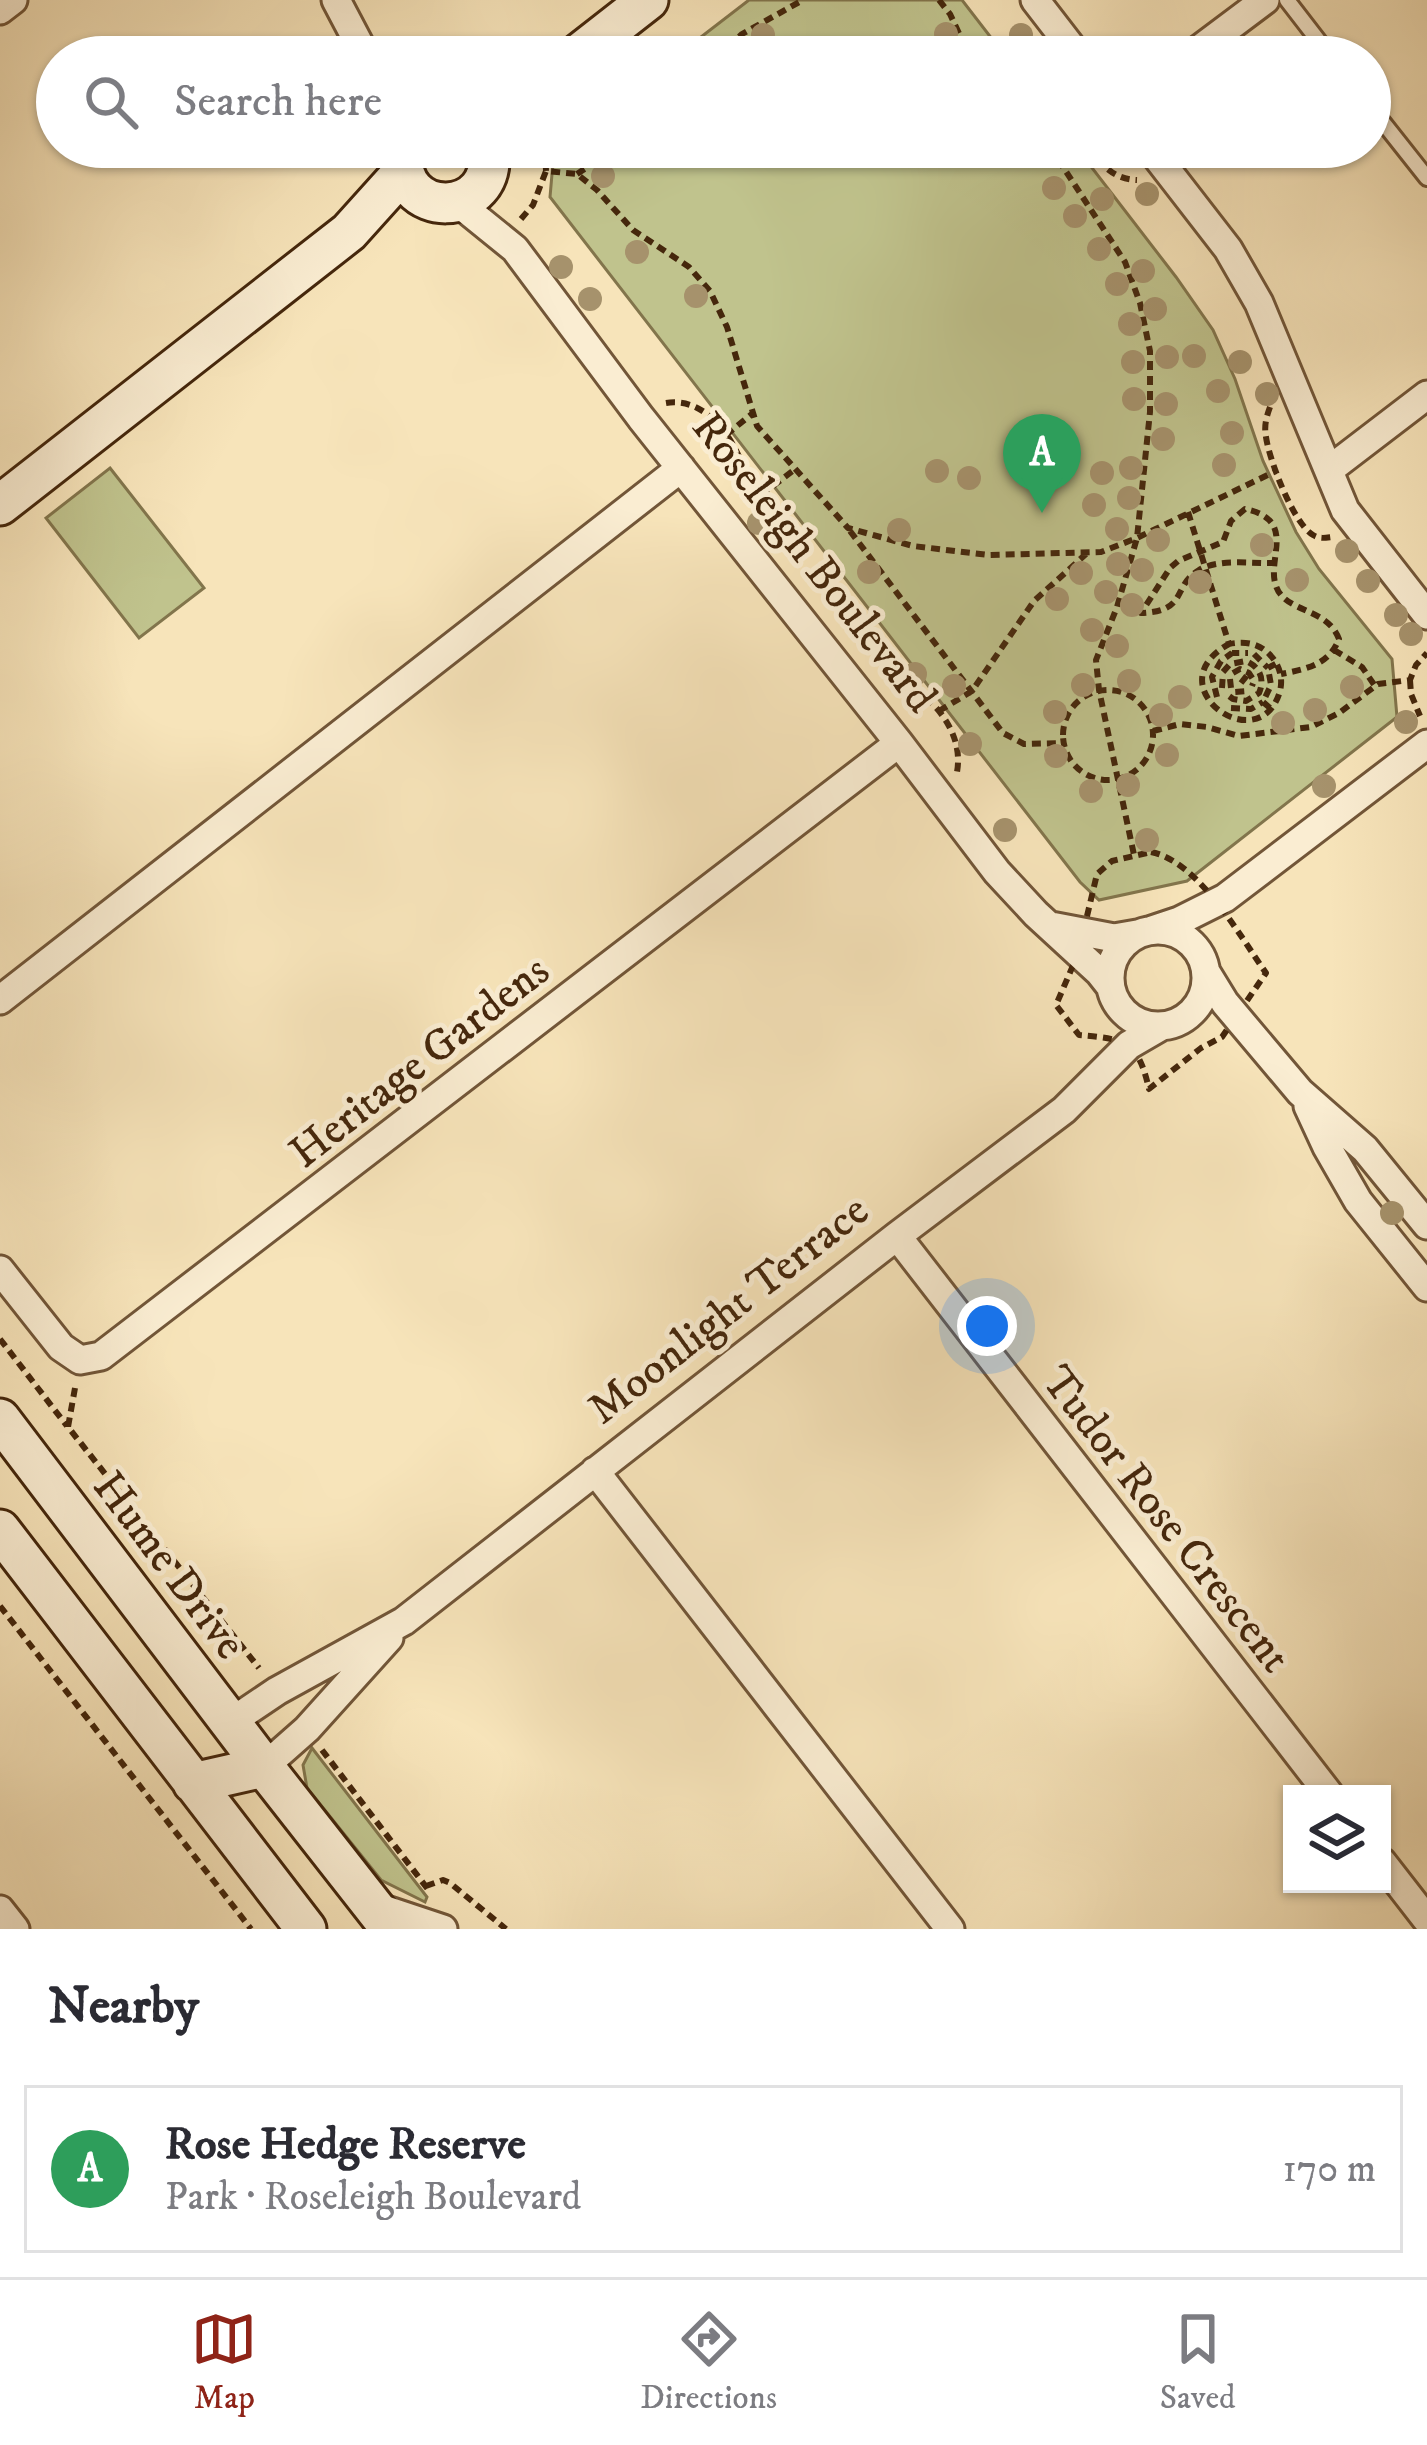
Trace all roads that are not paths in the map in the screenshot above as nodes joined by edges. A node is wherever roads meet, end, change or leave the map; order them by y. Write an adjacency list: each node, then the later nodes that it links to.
1 (13, 0): 7 (street)
2 (336, 0): 8 (street)
3 (647, 0): 9 (street)
4 (1035, 0): 10 (street)
5 (1265, 0): 11 (street)
6 (1287, 0): 12 (lane)
7 (0, 10)
8 (355, 36)
9 (602, 36)
10 (1063, 36)
11 (1217, 36)
12 (1315, 36)
13 (1391, 133): 16 (lane)
14 (455, 168): 18 (street, Roseleigh Boulevard); 20 (street)
15 (1165, 168): 19 (street)
16 (1427, 178)
17 (1427, 395): 19 (street)
18 (681, 468): 22 (street, Roseleigh Boulevard); 29 (street)
19 (1329, 470): 21 (street)
20 (0, 505)
21 (1427, 615)
22 (899, 743): 25 (street, Roseleigh Boulevard); 36 (street, Heritage Gardens)
23 (1427, 744): 24 (street)
24 (1220, 900): 26 (street); 27 (street)
25 (1051, 926): 26 (street); 28 (street, Roseleigh Boulevard)
26 (1145, 932): 27 (street); 28 (street)
27 (1204, 965): 30 (street); 31 (street)
28 (1113, 994): 30 (street); 32 (street)
29 (0, 1000)
30 (1171, 1023): 31 (street); 32 (street, Moonlight Terrace)
31 (1248, 1033): 33 (street)
32 (1106, 1068): 35 (street, Moonlight Terrace)
33 (1300, 1092): 34 (street); 37 (street)
34 (1427, 1225)
35 (897, 1236): 39 (street, Moonlight Terrace); 45 (street, Tudor Rose Crescent)
36 (0, 1270)
37 (1427, 1287)
38 (0, 1419): 42 (street, Hume Drive)
39 (595, 1471): 41 (street, Moonlight Terrace); 52 (street)
40 (0, 1530): 44 (street)
41 (404, 1622): 42 (street, Moonlight Terrace); 43 (street, Moonlight Terrace)
42 (231, 1722): 43 (street, Hume Drive); 44 (street, Moonlight Terrace)
43 (264, 1767): 44 (street); 49 (street, Hume Drive)
44 (193, 1783): 51 (street)
45 (1322, 1785)
46 (1391, 1874): 48 (street)
47 (0, 1910): 50 (street)
48 (1427, 1920)
49 (409, 1922)
50 (15, 1929)
51 (306, 1929)
52 (950, 1929)

